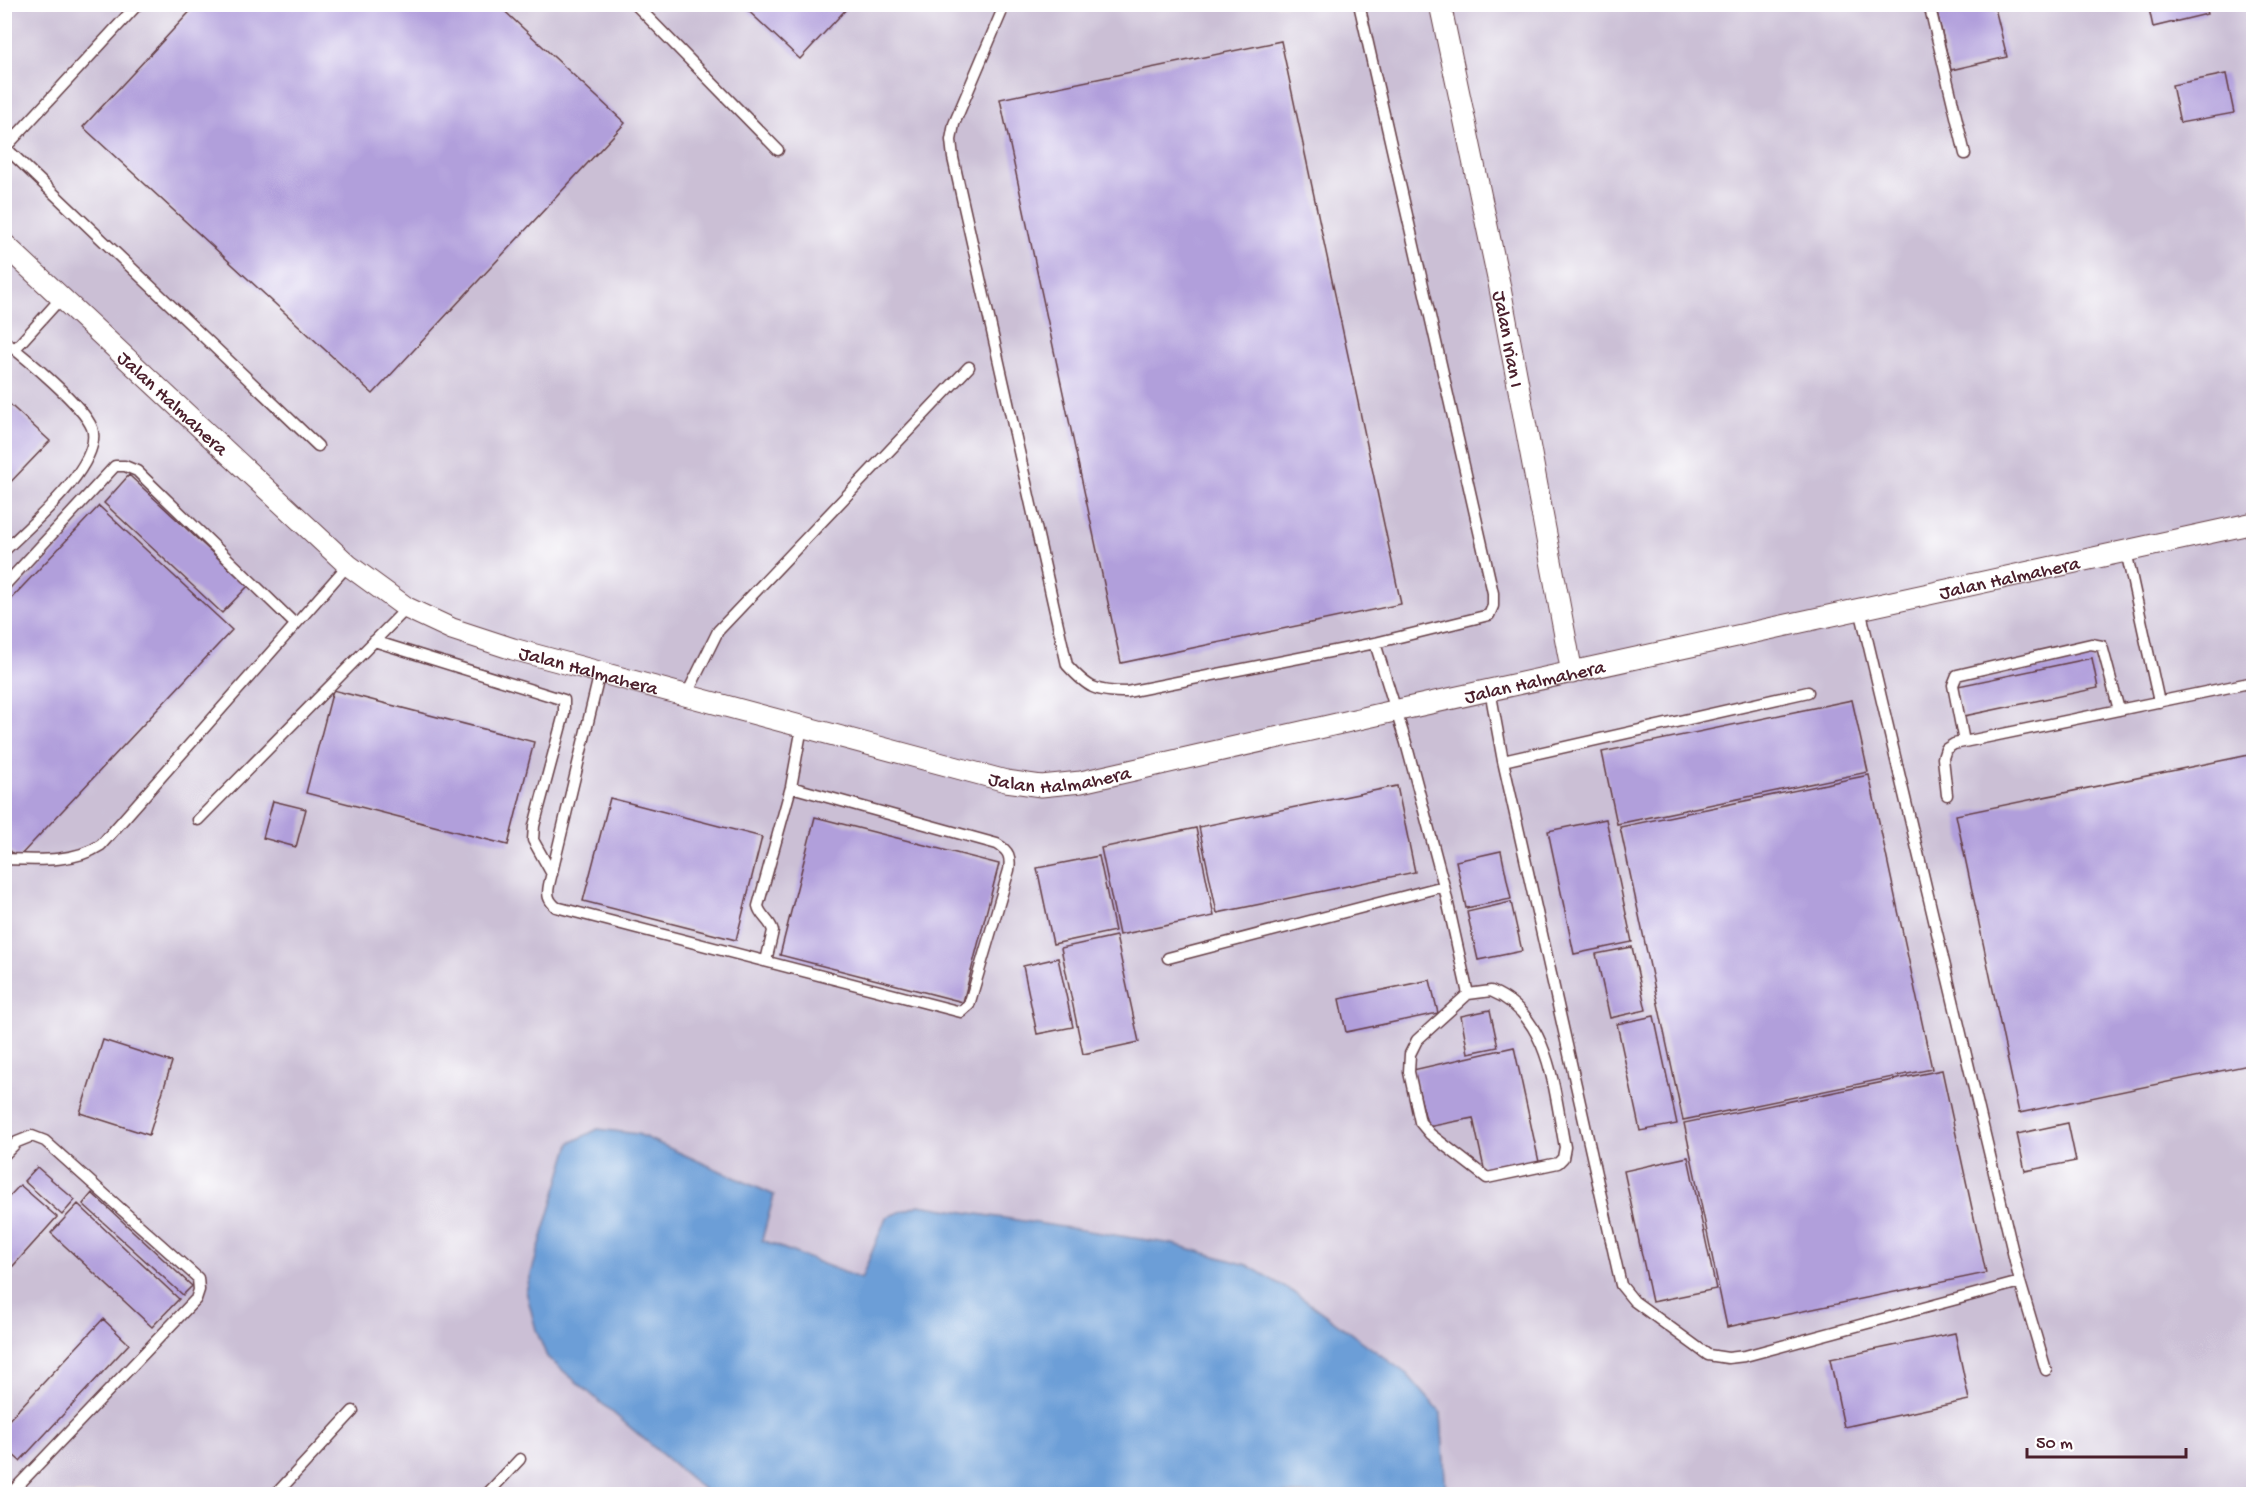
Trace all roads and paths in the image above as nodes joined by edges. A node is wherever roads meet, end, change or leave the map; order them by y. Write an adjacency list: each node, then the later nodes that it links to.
1 (138, 4): 7 (lane)
2 (635, 4): 8 (lane)
3 (1005, 4): 25 (lane)
4 (1359, 4): 25 (lane)
5 (1440, 4): 27 (street, Jalan Irian I)
6 (1929, 4): 9 (lane)
7 (5, 149): 15 (lane)
8 (778, 150)
9 (1965, 154)
10 (4, 244): 11 (street, Jalan Halmahera)
11 (62, 297): 13 (lane); 19 (street, Jalan Halmahera)
12 (4, 340): 13 (lane)
13 (15, 349): 17 (lane)
14 (969, 366): 31 (lane)
15 (318, 446)
16 (2253, 523): 18 (street, Jalan Halmahera)
17 (4, 551)
18 (2126, 551): 22 (street, Jalan Halmahera); 32 (lane)
19 (348, 565): 21 (street, Jalan Halmahera); 23 (lane)
20 (4, 586): 23 (lane)
21 (406, 608): 24 (lane); 26 (street, Jalan Halmahera)
22 (1860, 609): 27 (street, Jalan Halmahera); 48 (lane)
23 (295, 624): 41 (lane)
24 (374, 641): 40 (lane); 42 (lane)
25 (1375, 643): 34 (lane)
26 (600, 672): 31 (street, Jalan Halmahera); 42 (lane)
27 (1572, 673): 29 (street, Jalan Halmahera)
28 (2253, 682): 32 (lane)
29 (1490, 690): 34 (street, Jalan Halmahera); 37 (lane)
30 (1808, 692): 37 (lane)
31 (687, 696): 35 (street, Jalan Halmahera)
32 (2159, 702): 33 (lane)
33 (2119, 710): 36 (lane); 36 (lane)
34 (1394, 711): 35 (street, Jalan Halmahera); 43 (lane)
35 (802, 727): 38 (lane)
36 (1964, 742): 39 (lane)
37 (1503, 761): 48 (lane)
38 (790, 787): 45 (lane); 45 (lane)
39 (1947, 795)
40 (198, 820)
41 (4, 859)
42 (552, 874): 45 (lane)
43 (1444, 886): 44 (lane); 46 (lane)
44 (1168, 958)
45 (766, 961)
46 (1468, 994): 46 (lane)
47 (4, 1155): 52 (lane)
48 (2020, 1282): 49 (lane)
49 (2046, 1370)
50 (353, 1411): 53 (lane)
51 (520, 1459): 54 (lane)
52 (10, 1494)
53 (276, 1494)
54 (487, 1494)

